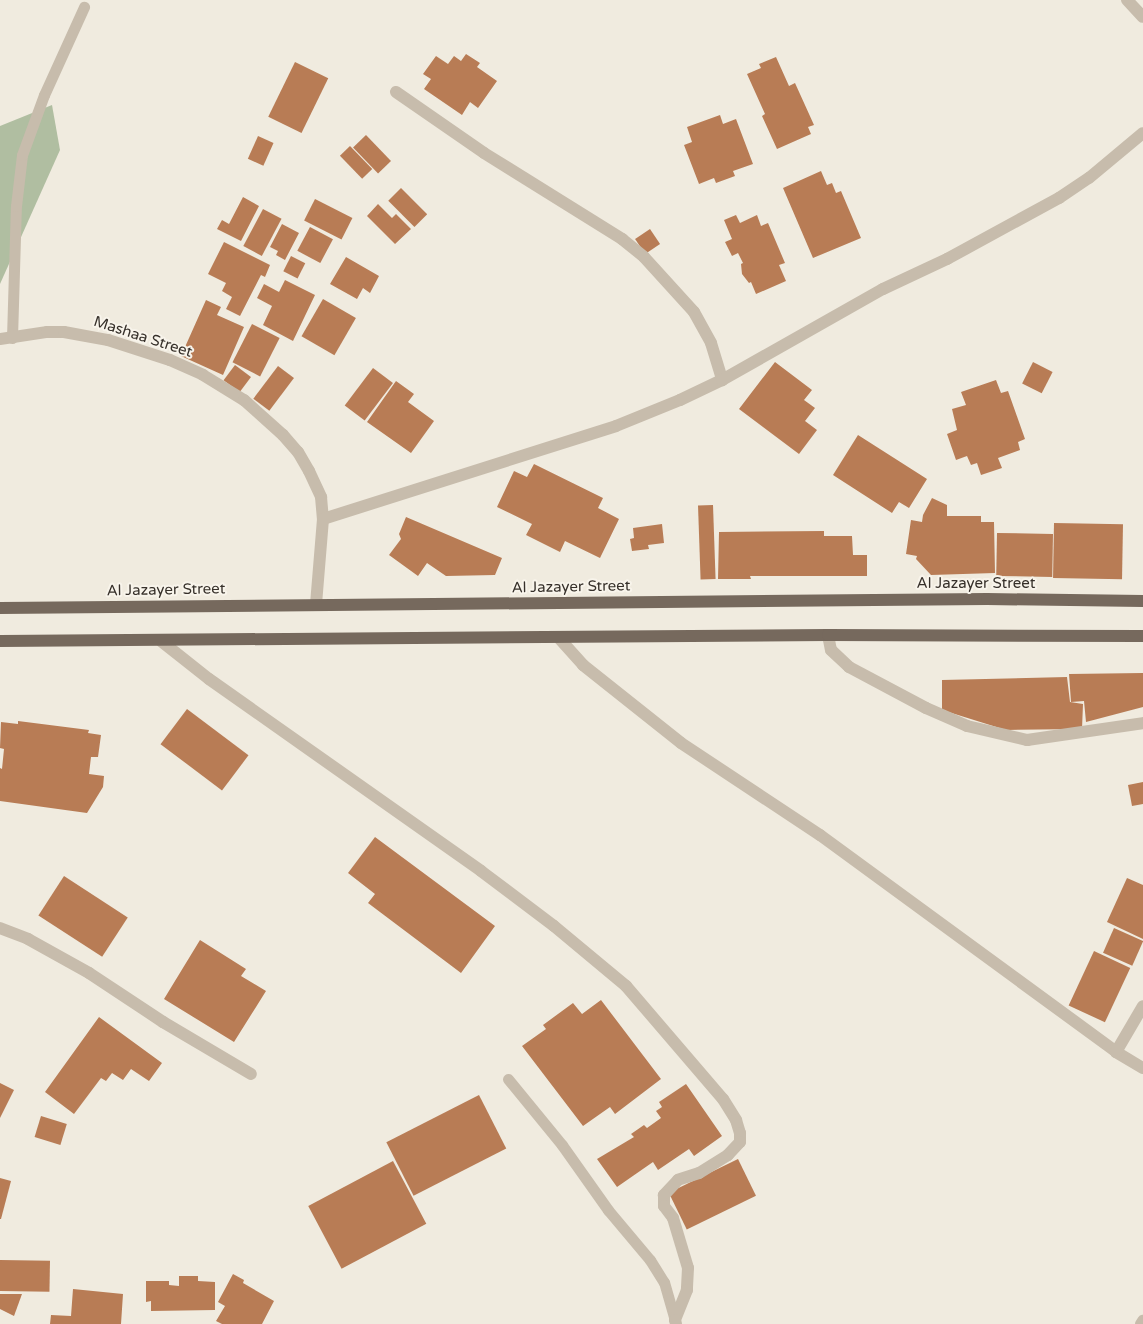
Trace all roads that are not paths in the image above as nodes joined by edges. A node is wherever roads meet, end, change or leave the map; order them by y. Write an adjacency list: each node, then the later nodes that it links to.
1 (1128, 0): 3 (street)
2 (84, 7): 6 (lane)
3 (1143, 17)
4 (396, 92): 7 (street)
5 (1143, 133): 7 (street)
6 (6, 338): 8 (street, Mashaa Street)
7 (722, 380): 8 (street)
8 (323, 519): 10 (street, Mashaa Street)
9 (1143, 601): 10 (main road, Al Jazayer Street)
10 (316, 605): 11 (main road, Al Jazayer Street)
11 (0, 608)
12 (828, 635): 13 (main road); 14 (main road); 17 (street)
13 (1143, 636)
14 (558, 637): 16 (main road); 20 (street)
15 (0, 641): 16 (main road)
16 (161, 641): 24 (street)
17 (1143, 723)
18 (0, 928): 22 (street)
19 (1143, 1006): 20 (street)
20 (1116, 1052): 21 (street)
21 (1143, 1068)
22 (251, 1074)
23 (508, 1079): 24 (lane)
24 (675, 1322)

